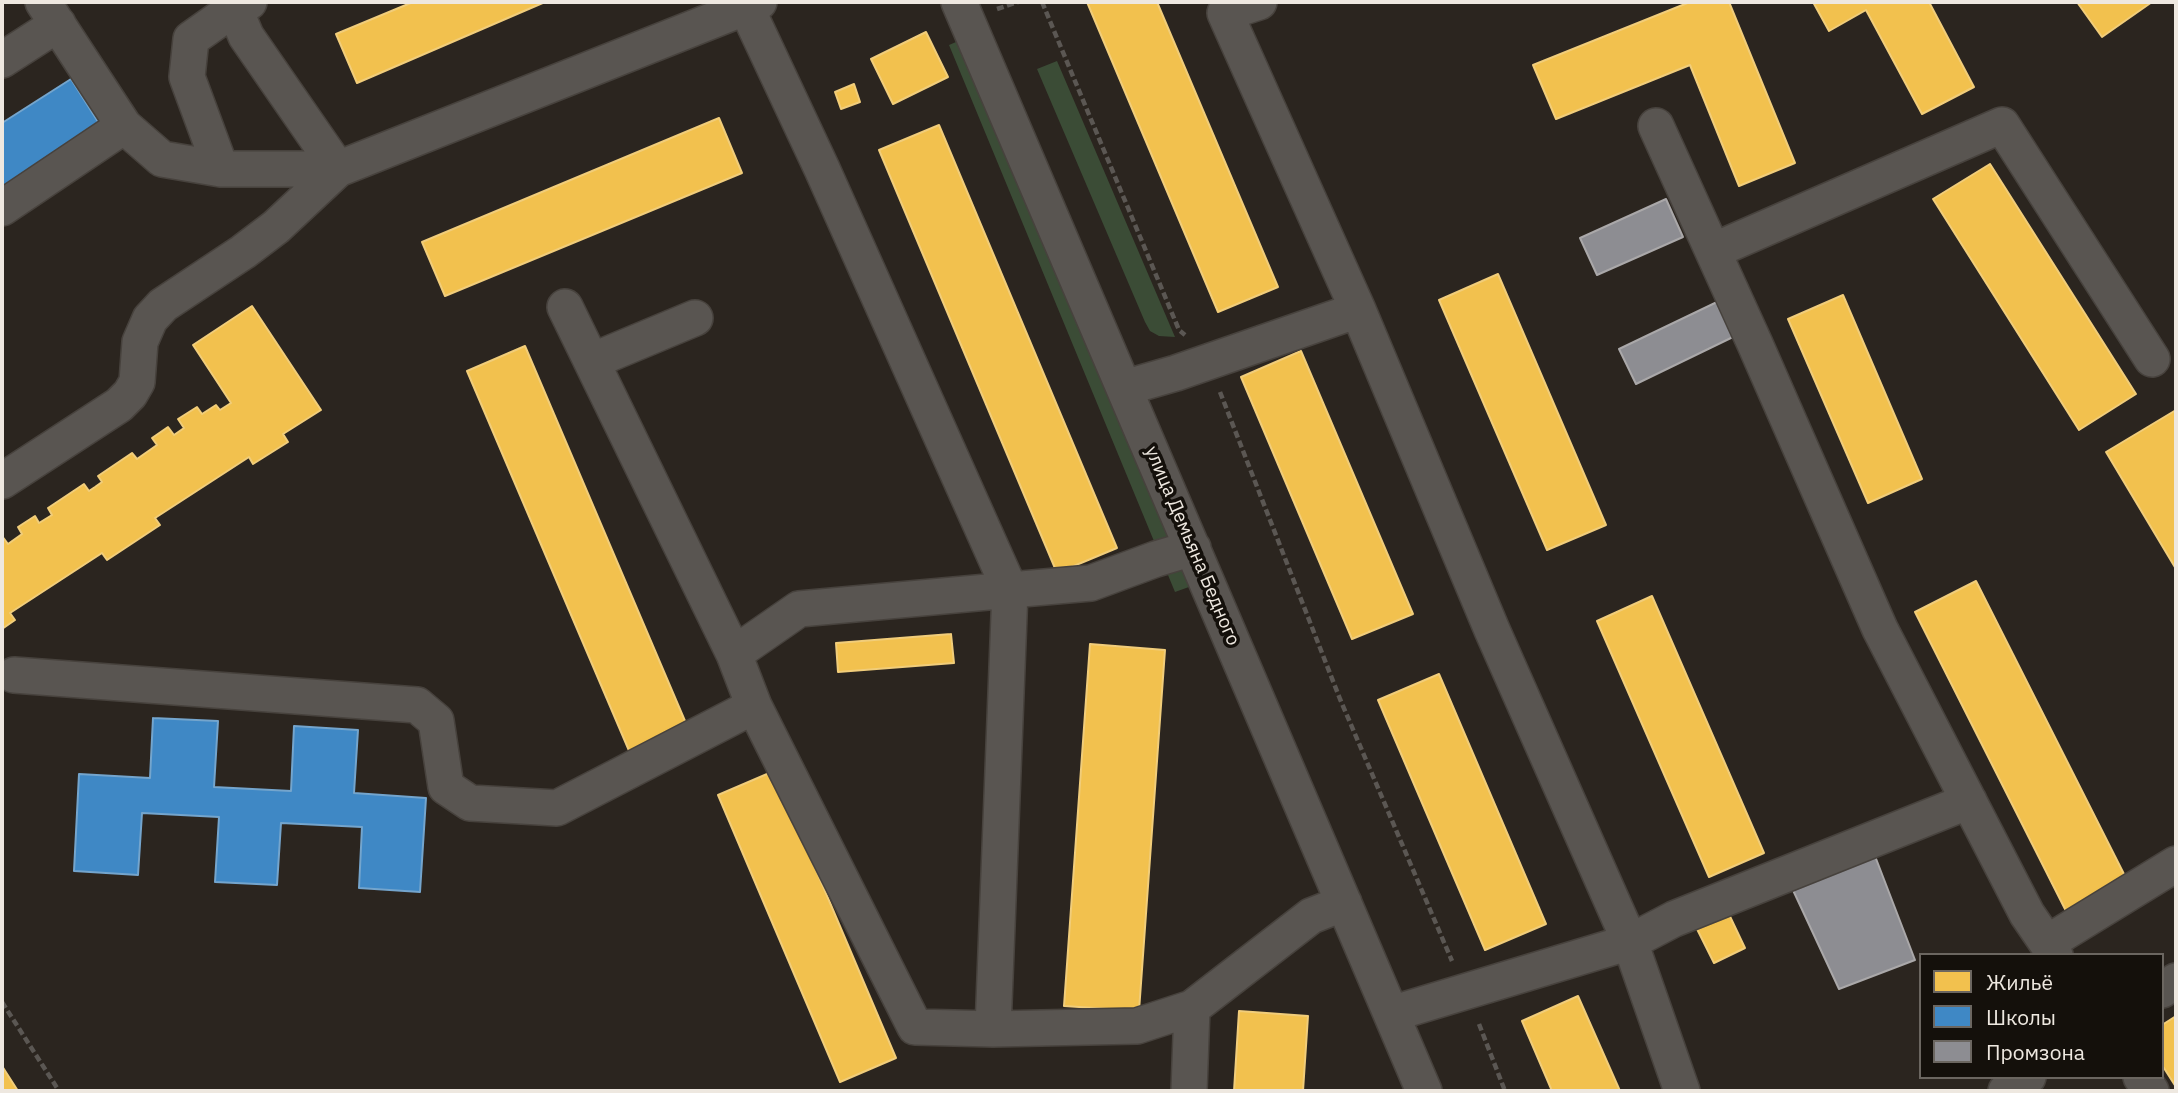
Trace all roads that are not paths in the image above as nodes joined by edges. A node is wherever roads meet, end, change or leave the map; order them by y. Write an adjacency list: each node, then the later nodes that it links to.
1 (959, 2): 19 (street, улица Демьяна Бедного)
2 (1259, 2): 15 (street)
3 (239, 4): 10 (street); 11 (street)
4 (752, 4): 6 (street); 22 (street)
5 (51, 13): 7 (street); 8 (street)
6 (687, 16): 11 (street)
7 (2, 60)
8 (124, 125): 10 (street); 12 (street)
9 (1656, 126): 13 (street)
10 (221, 169): 11 (street)
11 (338, 169): 20 (street)
12 (2, 208)
13 (1713, 251): 17 (street); 26 (street)
14 (565, 307): 18 (street)
15 (1358, 310): 19 (street); 29 (street)
16 (695, 318): 18 (street)
17 (2152, 359)
18 (592, 361): 23 (street)
19 (1124, 388): 21 (street, улица Демьяна Бедного)
20 (2, 481)
21 (1193, 548): 22 (street); 28 (street, улица Демьяна Бедного)
22 (1010, 590): 23 (street); 33 (street)
23 (734, 654): 25 (street)
24 (14, 675): 25 (street)
25 (754, 706): 33 (street)
26 (1969, 801): 29 (street); 30 (street)
27 (2176, 864): 30 (street)
28 (1344, 902): 31 (street); 32 (street, улица Демьяна Бедного)
29 (1630, 942): 32 (street); 37 (street)
30 (2051, 949)
31 (1192, 1008): 33 (street); 35 (street)
32 (1391, 1014): 36 (street, улица Демьяна Бедного)
33 (993, 1029)
34 (2025, 1079): 38 (street)
35 (1189, 1091)
36 (1424, 1091)
37 (1682, 1091)
38 (2006, 1091)

